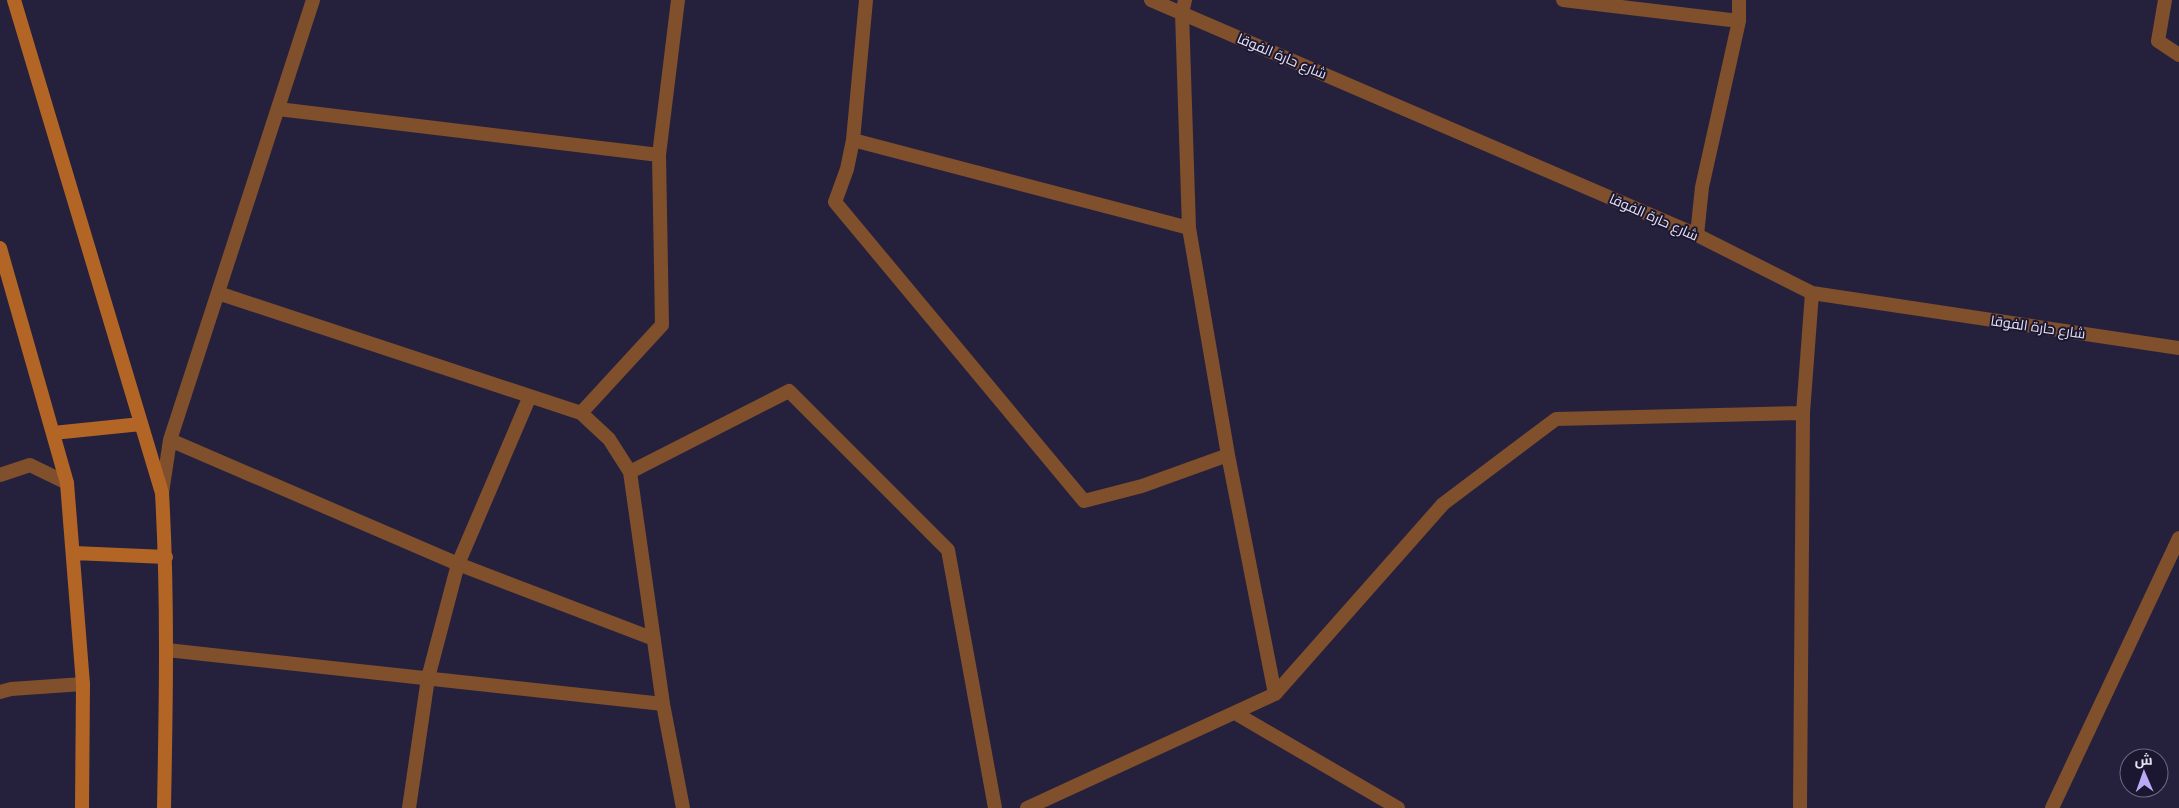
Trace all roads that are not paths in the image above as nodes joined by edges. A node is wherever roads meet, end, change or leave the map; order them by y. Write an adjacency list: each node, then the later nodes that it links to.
1 (14, 0): 24 (main road)
2 (313, 0): 12 (street)
3 (678, 0): 14 (street)
4 (866, 0): 13 (street)
5 (1151, 0): 9 (street, شارع حارة الفوقا)
6 (1563, 0): 10 (street)
7 (1739, 0): 10 (street)
8 (2165, 0): 11 (street)
9 (1183, 7): 15 (street); 16 (street, شارع حارة الفوقا)
10 (1739, 21): 16 (street)
11 (2179, 55)
12 (278, 109): 14 (street); 18 (street)
13 (852, 140): 15 (street); 27 (street)
14 (659, 155): 22 (street)
15 (1189, 228): 27 (street)
16 (1697, 235): 19 (street, شارع حارة الفوقا)
17 (0, 248): 25 (main road)
18 (218, 293): 21 (street); 26 (street)
19 (1812, 294): 20 (street, شارع حارة الفوقا); 23 (street)
20 (2179, 348)
21 (530, 396): 22 (street); 35 (street)
22 (581, 413): 28 (street)
23 (1803, 413): 41 (street); 51 (street)
24 (142, 424): 25 (main road); 31 (main road)
25 (53, 433): 30 (main road)
26 (170, 440): 31 (street); 35 (street)
27 (1228, 456): 41 (street)
28 (630, 472): 36 (street); 48 (street)
29 (0, 475): 30 (street)
30 (67, 483): 33 (main road)
31 (162, 493): 34 (main road)
32 (2179, 538): 52 (street)
33 (74, 553): 34 (main road); 39 (main road)
34 (166, 557): 37 (main road)
35 (458, 564): 36 (street); 38 (street)
36 (654, 639): 42 (street)
37 (167, 650): 38 (street); 45 (main road)
38 (428, 678): 42 (street); 46 (street)
39 (84, 684): 40 (street); 44 (main road)
40 (0, 692)
41 (1275, 694): 43 (street)
42 (663, 704): 47 (street)
43 (1236, 713): 49 (street); 50 (street)
44 (82, 808)
45 (164, 808)
46 (409, 808)
47 (683, 808)
48 (995, 808)
49 (1027, 808)
50 (1398, 808)
51 (1800, 808)
52 (2052, 808)

